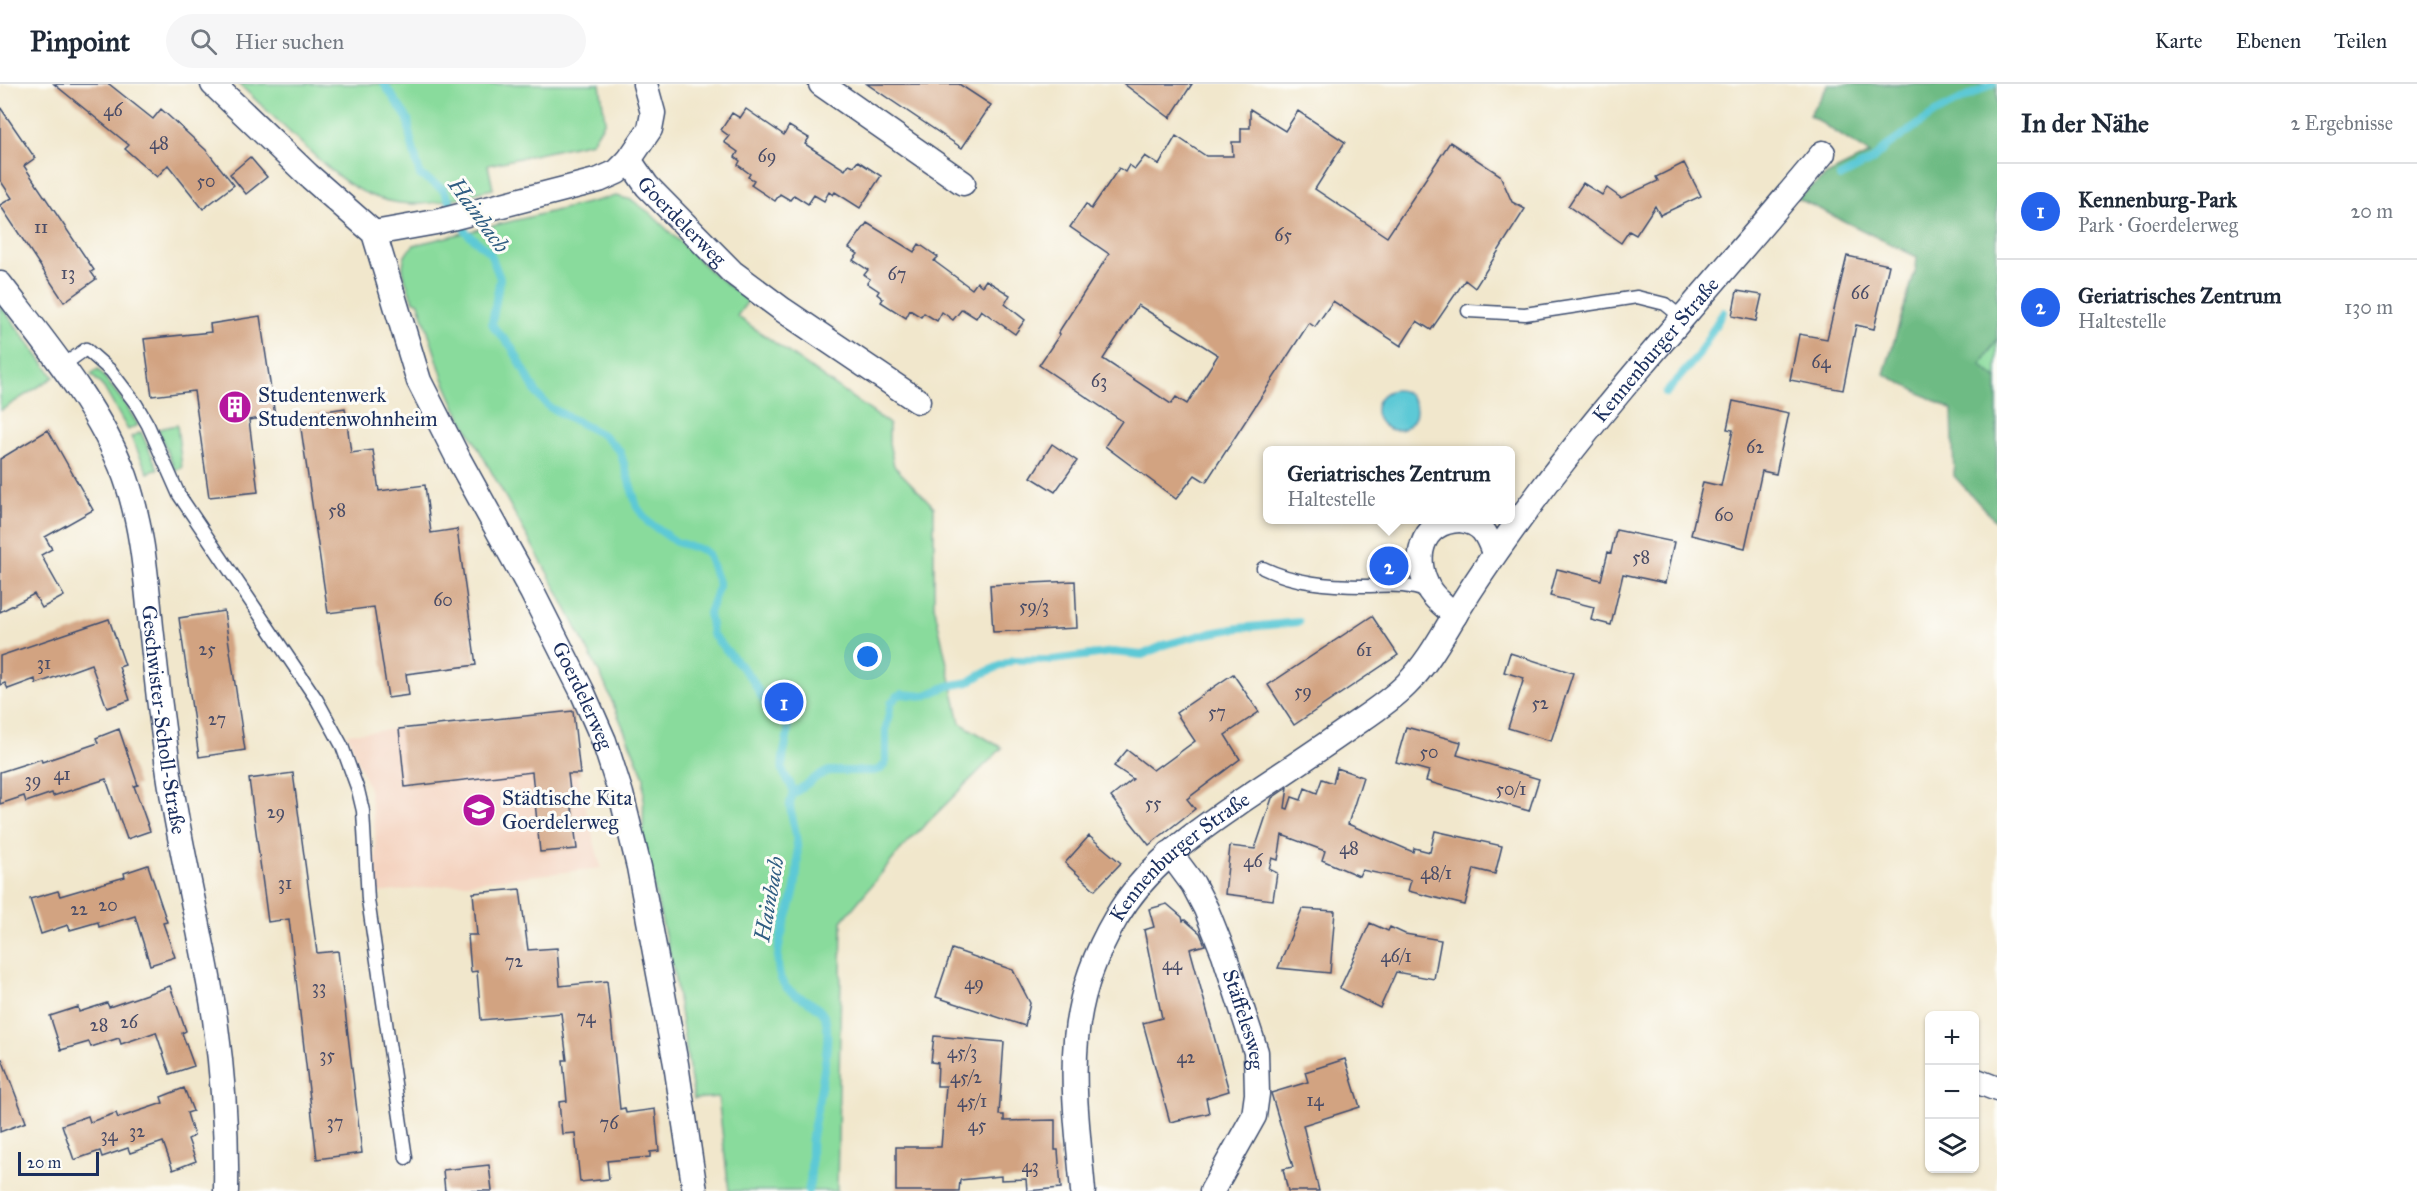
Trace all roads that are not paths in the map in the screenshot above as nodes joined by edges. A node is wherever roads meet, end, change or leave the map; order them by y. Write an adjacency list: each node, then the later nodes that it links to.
1 (213, 84): 7 (street)
2 (645, 84): 5 (street, Goerdelerweg)
3 (821, 84): 6 (street)
4 (1823, 153): 10 (street, Kennenburger Straße)
5 (629, 160): 7 (street, Goerdelerweg); 12 (street, Goerdelerweg)
6 (963, 183)
7 (374, 233): 24 (street, Goerdelerweg)
8 (0, 284): 11 (street, Geschwister-Scholl-Straße)
9 (1468, 311): 10 (lane)
10 (1681, 317): 15 (street, Kennenburger Straße)
11 (62, 366): 22 (lane); 23 (street, Geschwister-Scholl-Straße)
12 (918, 401)
13 (1442, 524): 17 (street)
14 (1477, 524): 15 (street)
15 (1494, 553): 18 (street, Kennenburger Straße)
16 (1263, 568): 17 (lane)
17 (1432, 594): 18 (street)
18 (1455, 615): 19 (street, Kennenburger Straße)
19 (1170, 853): 25 (street, Kennenburger Straße); 26 (street, Stäffelesweg)
20 (1979, 1082): 21 (street)
21 (1997, 1089)
22 (406, 1158)
23 (226, 1191)
24 (695, 1191)
25 (1083, 1191)
26 (1212, 1191)

